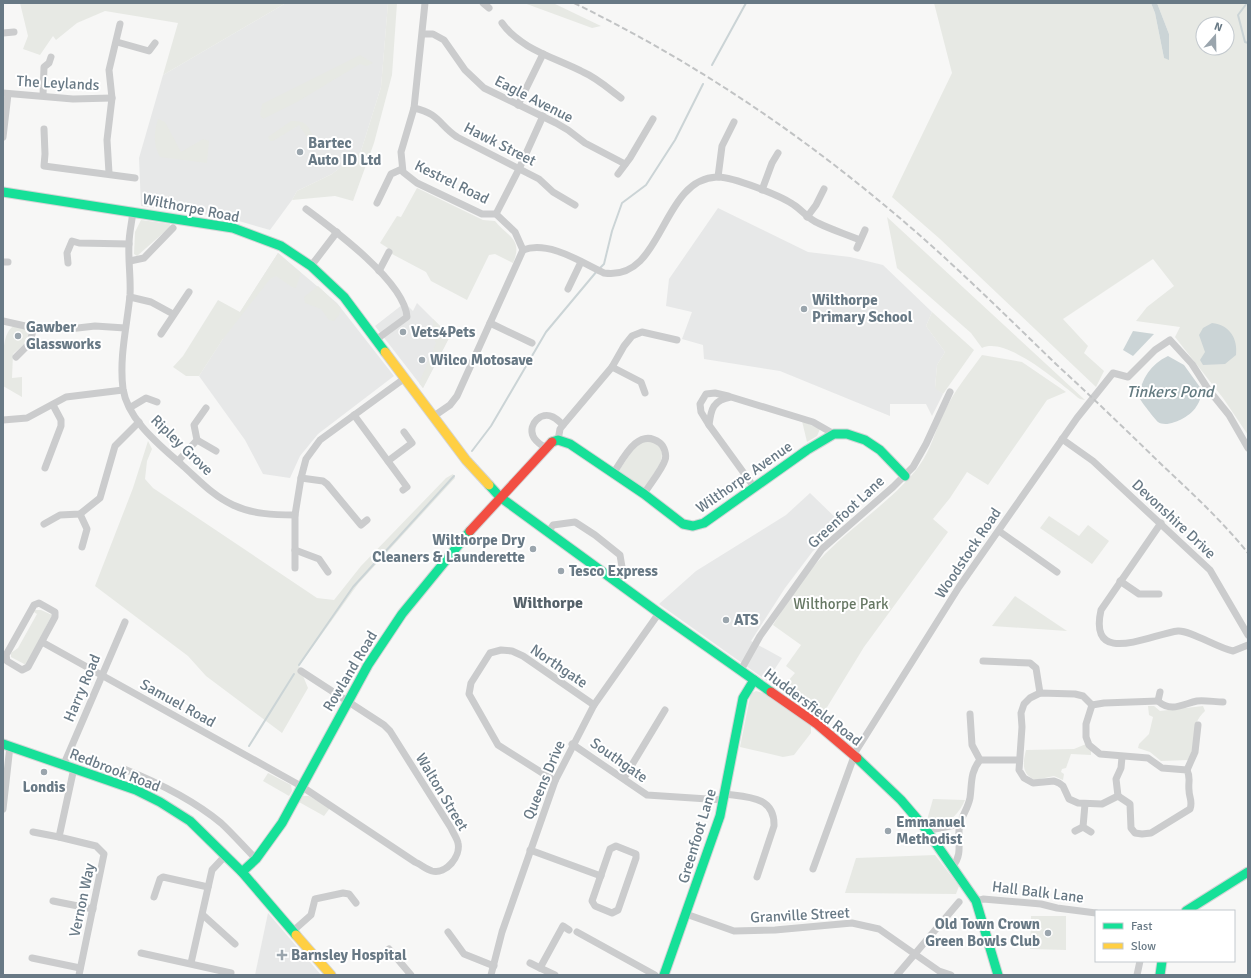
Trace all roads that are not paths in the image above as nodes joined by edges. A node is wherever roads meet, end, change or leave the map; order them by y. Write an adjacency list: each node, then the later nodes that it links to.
1 (425, 3): 8 (street, Kestrel Road)
2 (483, 3): 3 (street)
3 (489, 8)
4 (502, 23): 11 (street)
5 (120, 24): 9 (street)
6 (14, 32): 7 (street)
7 (3, 33)
8 (423, 34): 17 (street, Eagle Avenue); 18 (street, Kestrel Road)
9 (117, 42): 10 (street); 15 (street)
10 (155, 43)
11 (543, 54): 16 (street); 17 (street)
12 (51, 57): 14 (street)
13 (6, 93): 14 (street, The Leylands); 23 (street)
14 (43, 96): 15 (street, The Leylands)
15 (112, 98): 28 (street)
16 (621, 98)
17 (518, 105): 19 (street, Eagle Avenue)
18 (414, 108): 26 (street, Kestrel Road); 27 (street, Hawk Street)
19 (543, 116): 25 (street, Eagle Avenue); 27 (street)
20 (653, 119): 25 (street)
21 (734, 122): 30 (street)
22 (44, 129): 28 (street)
23 (3, 137)
24 (778, 153): 33 (street)
25 (625, 164): 29 (street)
26 (402, 169): 35 (street); 39 (street, Kestrel Road)
27 (519, 169): 36 (street, Hawk Street); 39 (street)
28 (109, 173): 31 (street)
29 (618, 174)
30 (718, 176): 33 (street); 50 (street)
31 (135, 178)
32 (824, 189): 40 (street)
33 (762, 190): 40 (street)
34 (3, 192): 38 (main road, Wilthorpe Road)
35 (377, 203)
36 (576, 205)
37 (306, 210): 43 (street)
38 (133, 211): 45 (street, Ripley Grove); 52 (main road, Wilthorpe Road)
39 (496, 214): 47 (street, Kestrel Road)
40 (807, 216): 44 (street)
41 (173, 228): 49 (street)
42 (864, 230): 44 (street)
43 (337, 232): 52 (street); 53 (street)
44 (860, 240): 46 (street)
45 (129, 244): 49 (street, Ripley Grove); 51 (street)
46 (857, 248)
47 (523, 250): 50 (street); 59 (street)
48 (389, 252): 53 (street)
49 (130, 261): 56 (street, Ripley Grove)
50 (581, 262): 54 (street)
51 (68, 263)
52 (311, 266): 63 (main road, Wilthorpe Road)
53 (379, 271): 63 (street)
54 (568, 289)
55 (189, 292): 57 (street)
56 (130, 297): 57 (street); 61 (street, Ripley Grove)
57 (173, 314): 62 (street)
58 (3, 321): 60 (street)
59 (490, 323): 65 (street); 78 (street)
60 (34, 328): 61 (street); 66 (street)
61 (125, 328): 69 (street, Ripley Grove)
62 (161, 334)
63 (377, 339): 68 (main road, Wilthorpe Road)
64 (677, 340): 67 (street)
65 (532, 343)
66 (16, 357)
67 (612, 367): 71 (street); 81 (street)
68 (405, 378): 77 (street); 78 (main road, Wilthorpe Road)
69 (124, 390): 74 (street); 75 (street, Ripley Grove)
70 (950, 392): 96 (street, Greenfoot Lane)
71 (645, 393)
72 (731, 397): 82 (street); 82 (street); 84 (street)
73 (157, 402): 75 (street)
74 (53, 405): 79 (street); 94 (street)
75 (131, 407): 80 (street, Ripley Grove)
76 (206, 408): 86 (street)
77 (354, 415): 93 (street); 97 (street)
78 (434, 416): 91 (main road, Wilthorpe Road)
79 (3, 420)
80 (139, 422): 92 (street, Ripley Grove); 102 (street)
81 (563, 425): 87 (street); 88 (street)
82 (709, 425): 98 (street)
83 (404, 432): 93 (street)
84 (834, 434): 96 (main road); 98 (main road, Wilthorpe Avenue)
85 (1062, 439): 89 (street, Woodstock Road); 105 (street, Devonshire Drive); 107 (street, Woodstock Road)
86 (197, 440): 90 (street); 92 (street)
87 (558, 440): 88 (main road); 95 (main road, Wilthorpe Avenue)
88 (544, 447): 101 (main road)
89 (1248, 448)
90 (216, 451)
91 (466, 460): 101 (main road, Huddersfield Road)
92 (178, 461): 103 (street, Ripley Grove)
93 (388, 461): 99 (street)
94 (45, 468)
95 (613, 474): 100 (main road, Wilthorpe Avenue); 100 (street)
96 (905, 476): 123 (street, Greenfoot Lane)
97 (301, 478): 103 (street); 104 (street)
98 (754, 488): 100 (main road, Wilthorpe Avenue)
99 (403, 490)
100 (644, 494)
101 (500, 497): 108 (main road, Huddersfield Road); 129 (main road, Rowland Road)
102 (80, 514): 106 (street); 109 (street)
103 (295, 516): 110 (street)
104 (367, 520)
105 (1161, 523): 115 (street); 119 (street, Devonshire Drive)
106 (44, 524)
107 (999, 531): 113 (street); 139 (street, Woodstock Road)
108 (548, 532): 114 (main road, Huddersfield Road); 114 (street)
109 (82, 547)
110 (295, 550): 111 (street); 112 (street)
111 (295, 568)
112 (328, 572)
113 (1057, 572)
114 (616, 581): 117 (main road, Huddersfield Road)
115 (1120, 581): 116 (street); 121 (street)
116 (1160, 594)
117 (659, 613): 123 (main road, Huddersfield Road); 132 (street, Queens Drive)
118 (125, 622): 125 (street, Harry Road)
119 (1248, 635)
120 (42, 642): 120 (street); 125 (street, Samuel Road)
121 (1248, 645)
122 (983, 661): 128 (street)
123 (741, 670): 126 (main road, Huddersfield Road)
124 (301, 671): 129 (street)
125 (102, 675): 143 (street, Harry Road); 149 (street, Samuel Road)
126 (754, 680): 139 (main road, Huddersfield Road); 151 (main road, Greenfoot Lane)
127 (1160, 692): 130 (street)
128 (1040, 693): 133 (street); 142 (street)
129 (348, 700): 149 (main road, Rowland Road); 149 (street, Walton Street)
130 (1158, 701): 131 (street); 133 (street)
131 (1223, 702)
132 (594, 705): 137 (street, Queens Drive); 148 (street, Northgate)
133 (1092, 705): 140 (street)
134 (665, 710): 146 (street)
135 (970, 714): 141 (street)
136 (1198, 725): 145 (street)
137 (572, 744): 146 (street, Southgate); 148 (street, Queens Drive)
138 (7, 745): 143 (main road, Redbrook Road); 153 (street)
139 (854, 755): 156 (main road, Huddersfield Road); 165 (street, Woodstock Road)
140 (1122, 757): 145 (street); 150 (street)
141 (980, 760): 142 (street); 154 (street)
142 (1019, 760): 152 (street)
143 (64, 764): 144 (main road, Redbrook Road)
144 (74, 768): 147 (main road, Redbrook Road); 160 (street)
145 (1187, 770): 150 (street)
146 (624, 778): 151 (street, Southgate)
147 (112, 781): 162 (main road, Redbrook Road); 163 (street)
148 (555, 781): 161 (street, Queens Drive)
149 (301, 786): 163 (main road, Rowland Road)
150 (1118, 796): 152 (street)
151 (724, 797): 169 (street, Southgate); 179 (main road, Greenfoot Lane)
152 (1085, 804): 155 (street)
153 (3, 810)
154 (960, 824): 156 (street); 164 (street)
155 (1083, 827): 157 (street); 159 (street)
156 (925, 828): 164 (main road, Huddersfield Road)
157 (1075, 831)
158 (33, 832): 160 (street)
159 (1091, 832)
160 (59, 837): 176 (street, Vernon Way)
161 (530, 850): 168 (street); 194 (street, Queens Drive)
162 (226, 855): 166 (main road, Redbrook Road); 170 (street)
163 (256, 859): 166 (main road, Rowland Road)
164 (953, 866): 173 (main road, Huddersfield Road)
165 (813, 869)
166 (242, 872): 182 (main road, Redbrook Road)
167 (1248, 872): 177 (main road)
168 (601, 876): 168 (street)
169 (757, 877)
170 (208, 887): 171 (street); 180 (street)
171 (154, 897)
172 (53, 901): 176 (street)
173 (976, 901): 178 (street, Hall Balk Lane); 206 (main road, Huddersfield Road)
174 (959, 902): 188 (street)
175 (356, 903): 182 (street)
176 (93, 909): 196 (street, Vernon Way)
177 (1188, 910)
178 (1095, 913)
179 (686, 914): 188 (street, Granville Street); 203 (main road, Greenfoot Lane)
180 (203, 915): 185 (street); 193 (street)
181 (569, 930): 195 (street)
182 (294, 931): 198 (main road, Redbrook Road)
183 (448, 932): 194 (street)
184 (577, 932): 202 (street)
185 (236, 944)
186 (389, 949): 199 (street)
187 (141, 953): 193 (street)
188 (915, 954): 204 (street); 205 (street, Granville Street)
189 (32, 958): 196 (street)
190 (1140, 962): 207 (street)
191 (1162, 962): 208 (main road)
192 (530, 963): 195 (street)
193 (191, 964): 197 (street)
194 (494, 966): 200 (street, Queens Drive)
195 (540, 968): 201 (street)
196 (79, 971)
197 (231, 974)
198 (331, 975)
199 (411, 975)
200 (491, 975)
201 (555, 975)
202 (655, 975)
203 (664, 975)
204 (897, 975)
205 (951, 975)
206 (996, 975)
207 (1136, 975)
208 (1160, 975)

